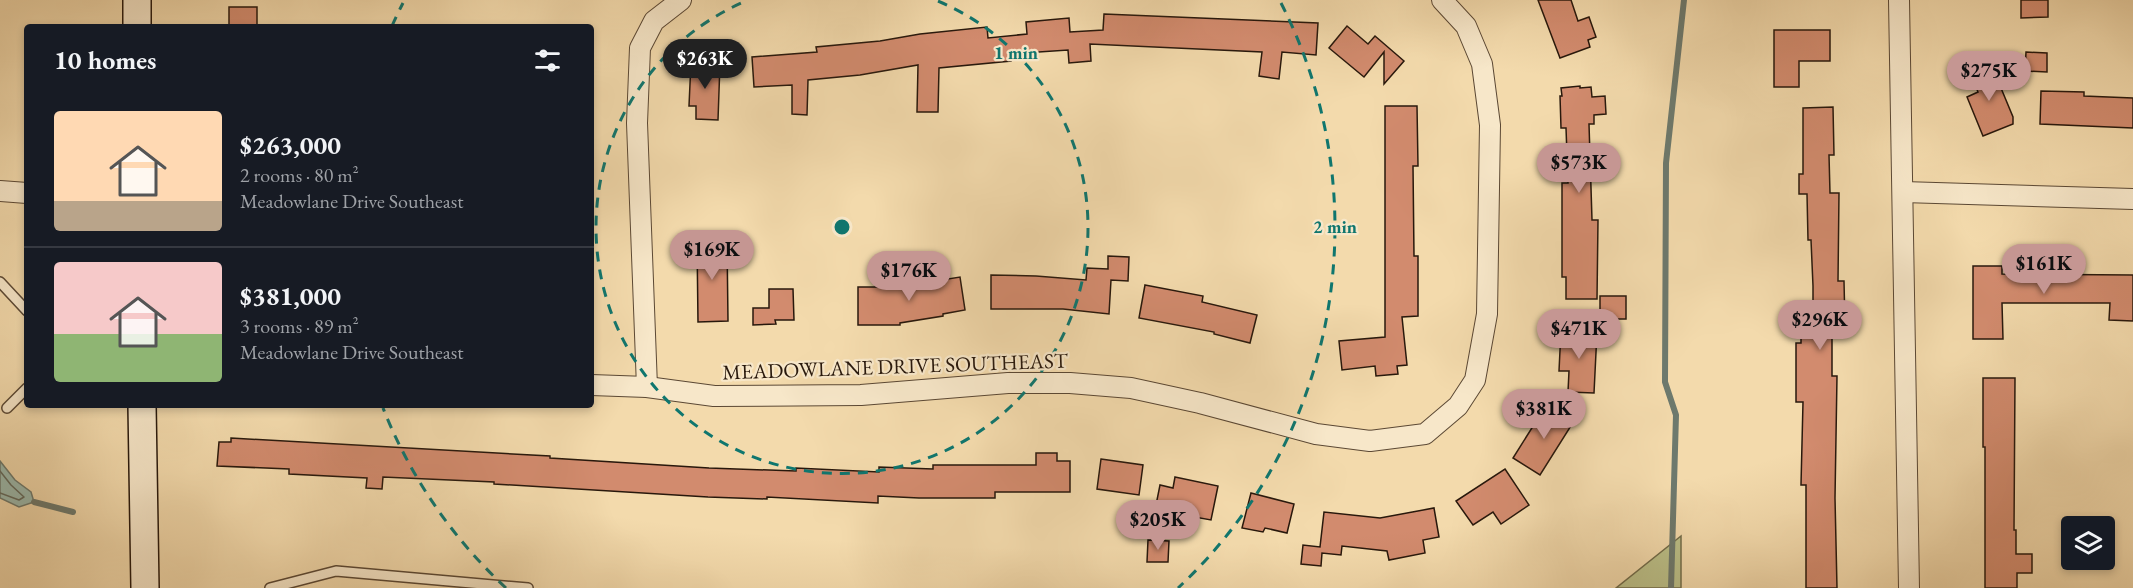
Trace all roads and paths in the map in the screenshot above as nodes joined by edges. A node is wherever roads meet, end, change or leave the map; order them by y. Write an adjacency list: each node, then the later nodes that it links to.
1 (137, 0): 5 (main road)
2 (681, 0): 13 (street)
3 (1442, 0): 13 (street, MEADOWLANE DRIVE SOUTHEAST)
4 (1899, 0): 7 (street)
5 (137, 24)
6 (0, 191): 8 (street)
7 (1904, 192): 9 (street); 20 (street)
8 (24, 193)
9 (2133, 199)
10 (0, 282): 11 (lane)
11 (24, 308)
12 (594, 385): 13 (street, MEADOWLANE DRIVE SOUTHEAST)
13 (647, 387)
14 (24, 391): 15 (lane)
15 (7, 408)
16 (142, 408): 17 (main road)
17 (145, 588)
18 (270, 588): 19 (lane)
19 (528, 588)
20 (1909, 588)

